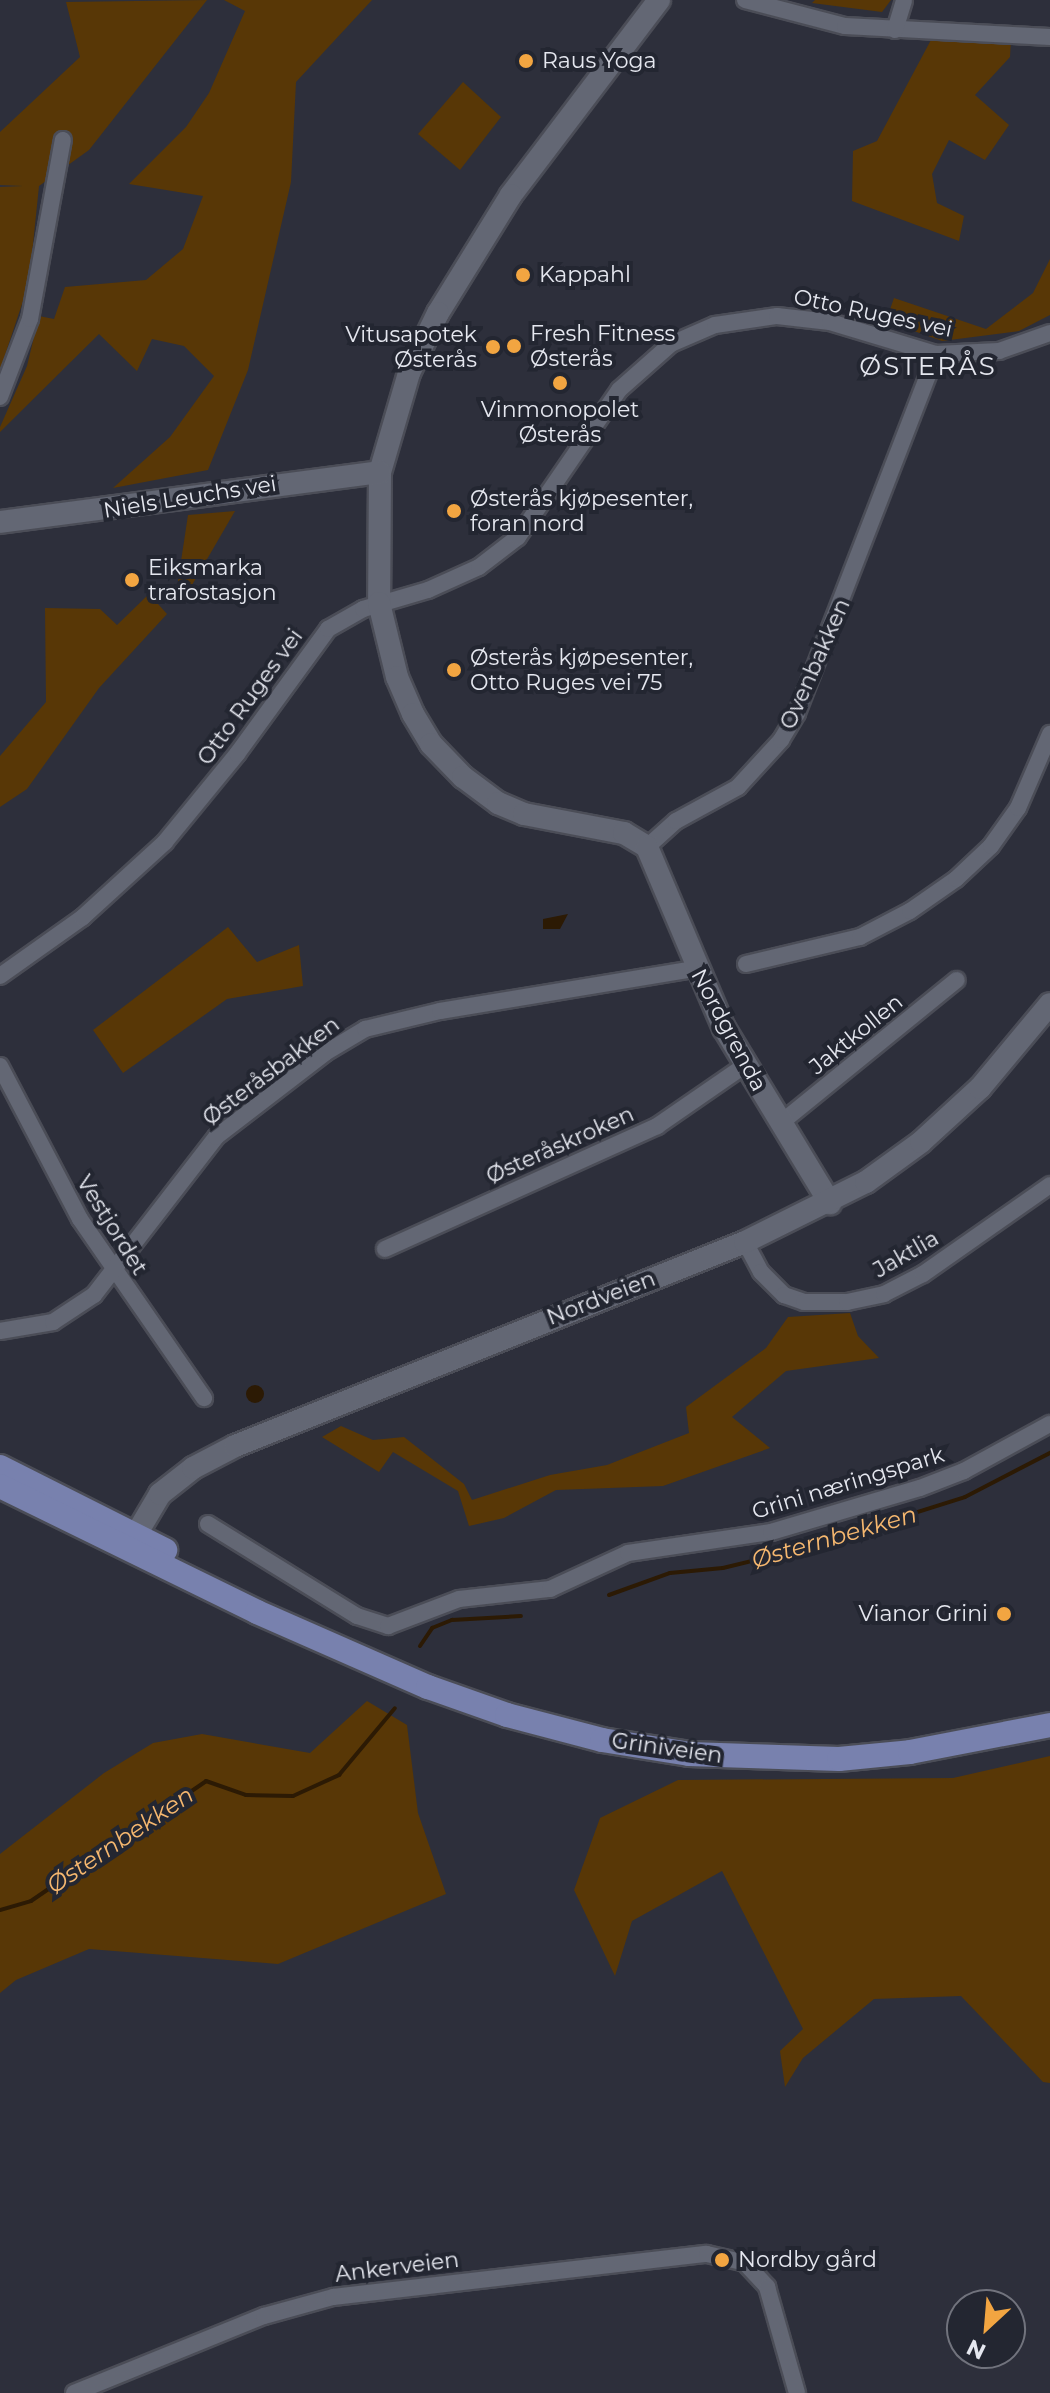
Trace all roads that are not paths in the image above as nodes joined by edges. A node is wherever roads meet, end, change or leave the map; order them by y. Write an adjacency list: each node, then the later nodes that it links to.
1 (659, 0): 10 (street)
2 (745, 0): 4 (street)
3 (904, 0): 4 (street)
4 (895, 30): 5 (street)
5 (1050, 37)
6 (63, 140): 9 (street)
7 (1050, 333): 8 (street, Otto Ruges vei)
8 (936, 354): 12 (street, Otto Ruges vei); 14 (street, Ovenbakken)
9 (0, 397)
10 (380, 472): 11 (street, Niels Leuchs vei); 12 (street)
11 (0, 522)
12 (379, 603): 14 (street); 17 (street, Otto Ruges vei)
13 (1050, 734): 15 (street)
14 (647, 847): 16 (street, Nordgrenda)
15 (746, 964)
16 (695, 969): 21 (street, Nordgrenda); 27 (street, Østeråsbakken)
17 (0, 976)
18 (957, 980): 22 (street, Jaktkollen)
19 (1050, 1004): 24 (street, Nordveien)
20 (0, 1066): 27 (street, Vestjordet)
21 (744, 1066): 22 (street, Nordgrenda); 26 (street, Østeråskroken)
22 (782, 1122): 24 (street, Nordgrenda)
23 (1050, 1185): 25 (street, Jaktlia)
24 (830, 1203): 25 (street, Nordveien)
25 (745, 1242): 34 (street, Nordveien)
26 (385, 1249)
27 (113, 1271): 28 (street, Østeråsbakken); 29 (street, Vestjordet)
28 (0, 1331)
29 (204, 1398)
30 (1050, 1424): 33 (street, Grini næringspark)
31 (0, 1467): 34 (main road, Griniveien)
32 (0, 1486): 34 (main road, Griniveien)
33 (208, 1524)
34 (131, 1541): 35 (main road, Griniveien)
35 (1050, 1725)
36 (74, 2393): 37 (street, Ankerveien)
37 (797, 2393)

